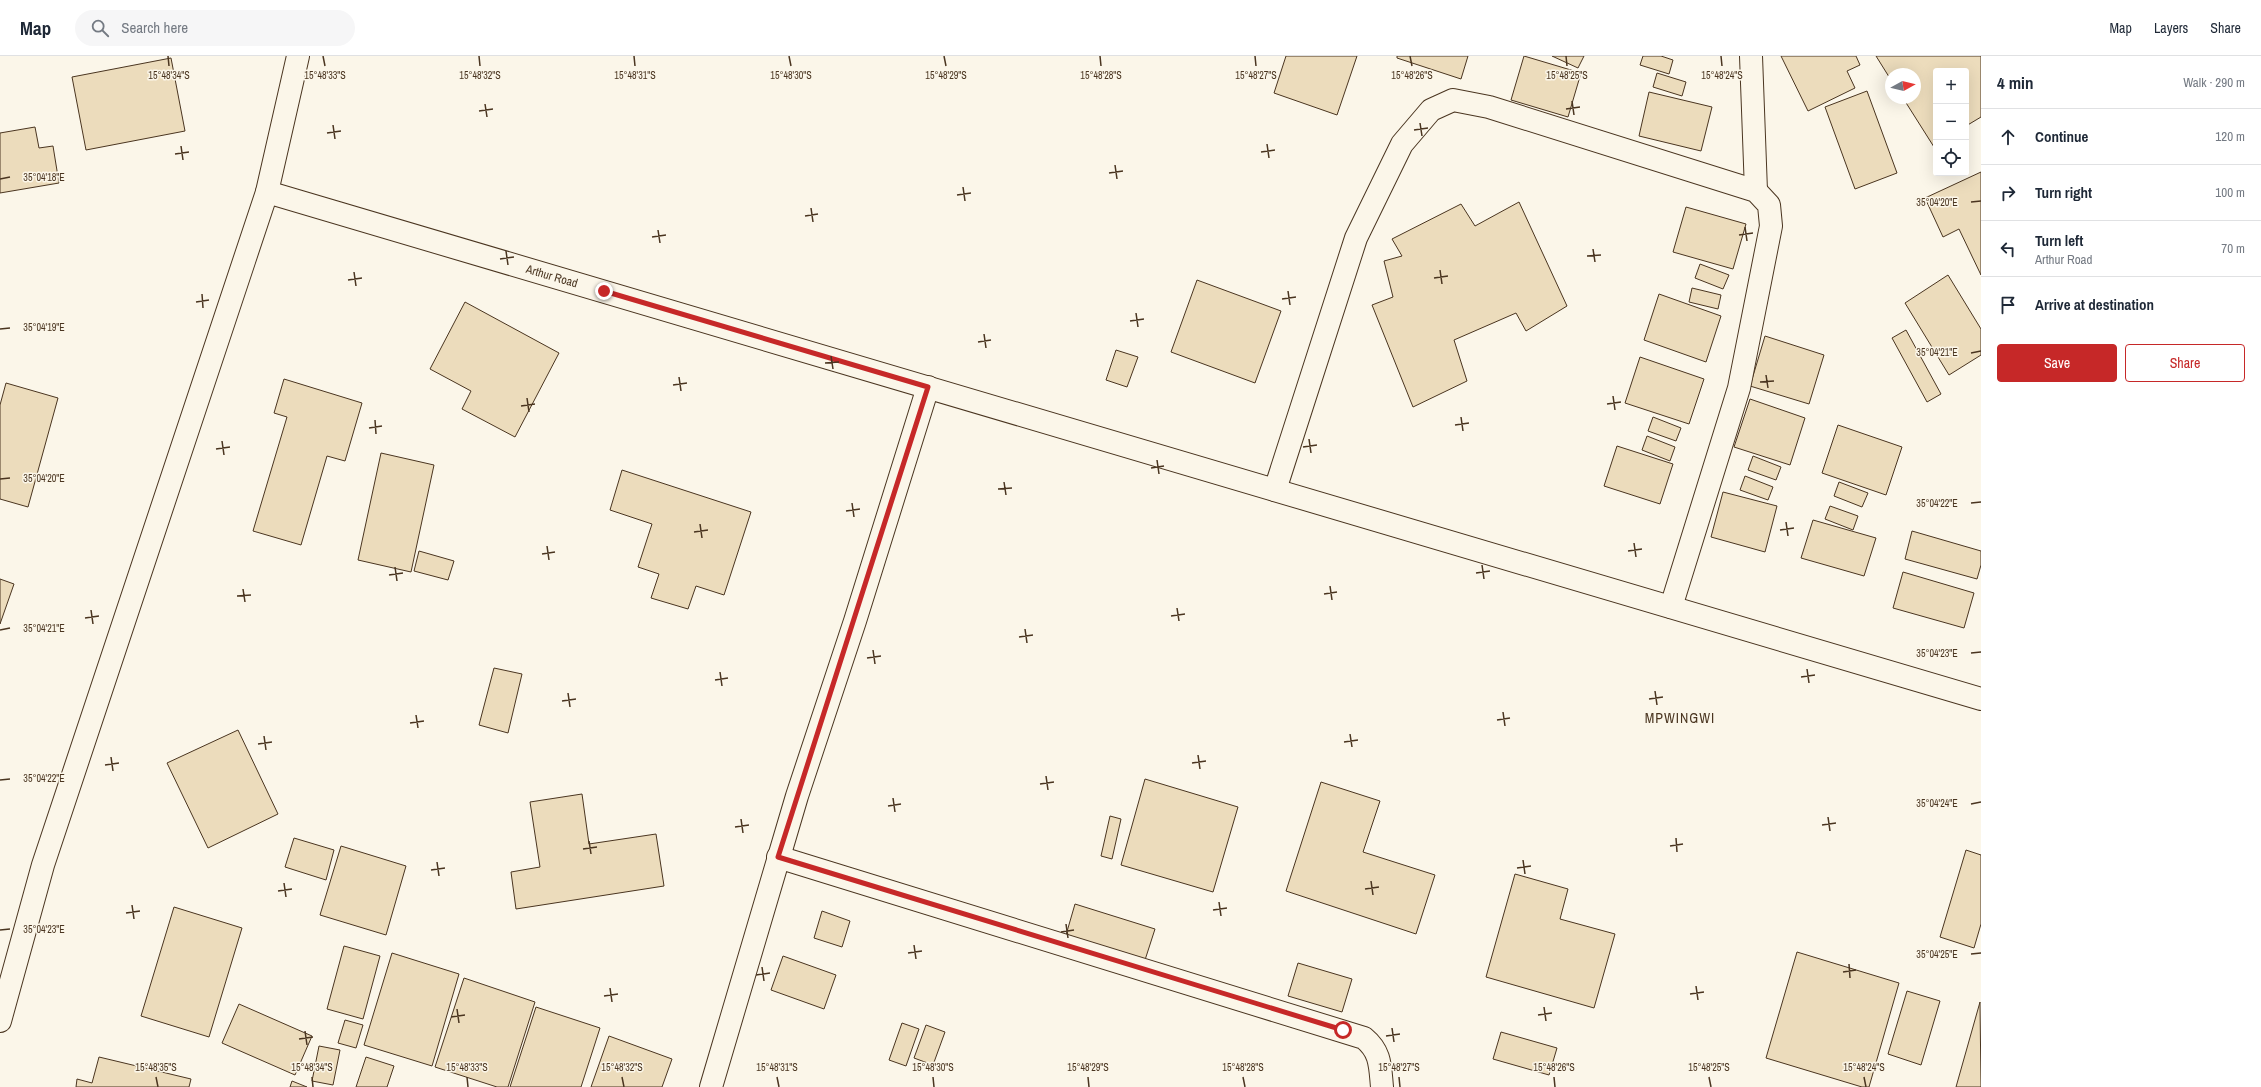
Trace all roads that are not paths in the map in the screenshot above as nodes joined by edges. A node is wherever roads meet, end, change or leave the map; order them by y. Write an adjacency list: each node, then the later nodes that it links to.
1 (298, 56): 4 (street)
2 (1751, 56): 3 (street)
3 (1756, 191): 6 (street); 7 (street)
4 (267, 192): 5 (street, Arthur Road); 10 (street)
5 (928, 387): 6 (street, Arthur Road); 9 (street)
6 (1275, 490): 7 (street, Arthur Road)
7 (1671, 607): 8 (street, Arthur Road)
8 (1981, 699)
9 (778, 857): 11 (street); 12 (street)
10 (0, 1021)
11 (711, 1087)
12 (1382, 1087)

